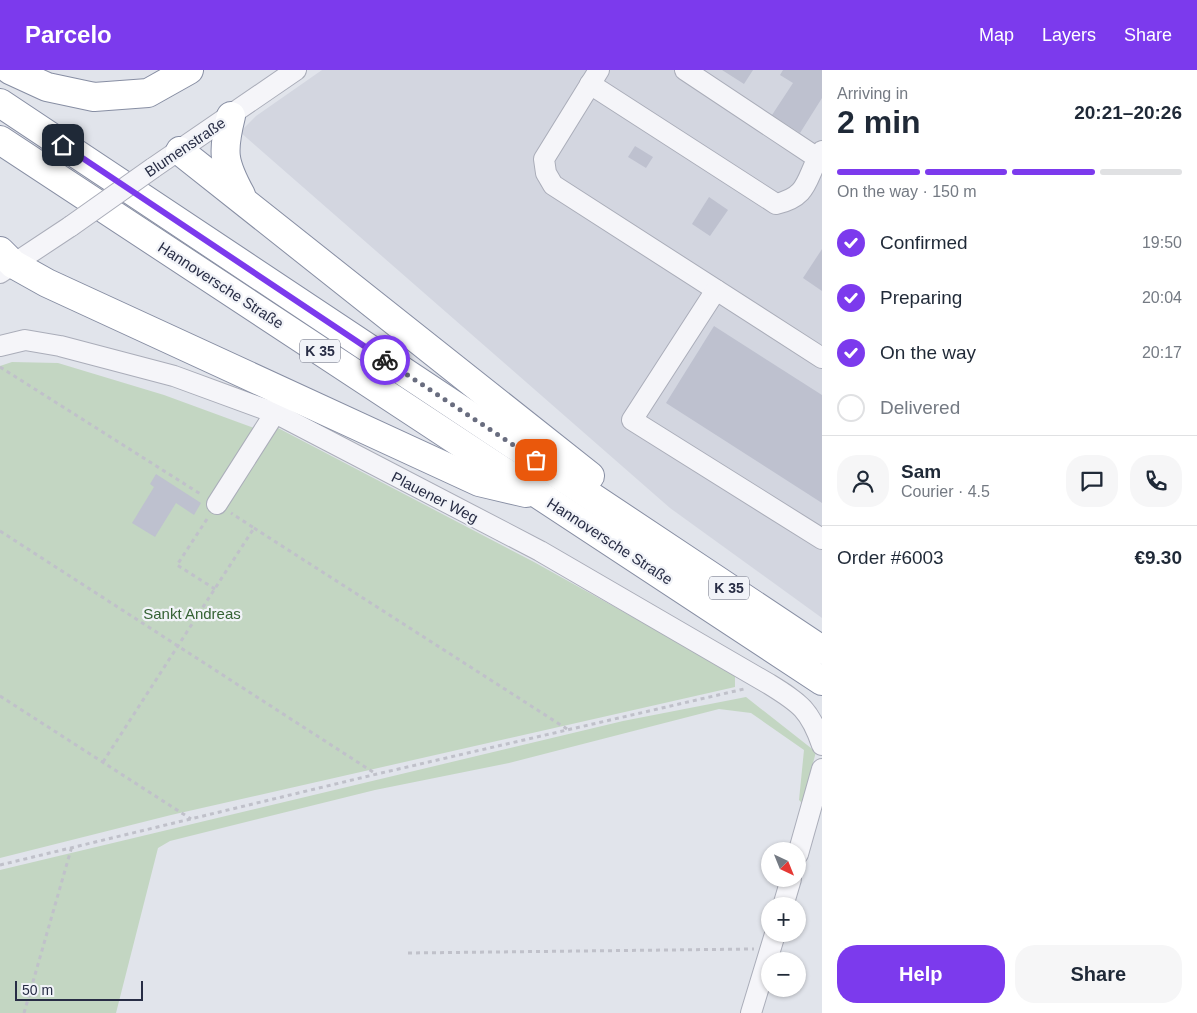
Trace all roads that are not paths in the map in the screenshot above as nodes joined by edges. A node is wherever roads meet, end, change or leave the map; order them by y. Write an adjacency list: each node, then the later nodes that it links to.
1 (10, 70): 2 (highway)
2 (188, 70)
3 (296, 70): 7 (street, Blumenstraße)
4 (685, 70): 10 (street)
5 (595, 77): 10 (street); 13 (street)
6 (0, 103): 19 (highway, Hannoversche Straße / K 35)
7 (231, 116): 9 (street, Blumenstraße); 11 (highway)
8 (0, 140): 17 (highway, Hannoversche Straße / K 35)
9 (180, 151): 11 (highway); 12 (street, Blumenstraße, bridge)
10 (821, 157)
11 (244, 201): 19 (highway)
12 (4, 263): 17 (highway)
13 (716, 290): 15 (street); 20 (street)
14 (0, 346): 16 (street, Plauener Weg)
15 (822, 358)
16 (275, 414): 18 (street); 23 (street, Plauener Weg)
17 (545, 498): 22 (highway, Hannoversche Straße / K 35)
18 (217, 504)
19 (637, 525): 21 (highway, Hannoversche Straße / K 35)
20 (822, 539)
21 (822, 650)
22 (822, 681)
23 (822, 746)
24 (822, 769): 25 (street)
25 (801, 842)
26 (768, 945): 27 (street)
27 (751, 1013)

